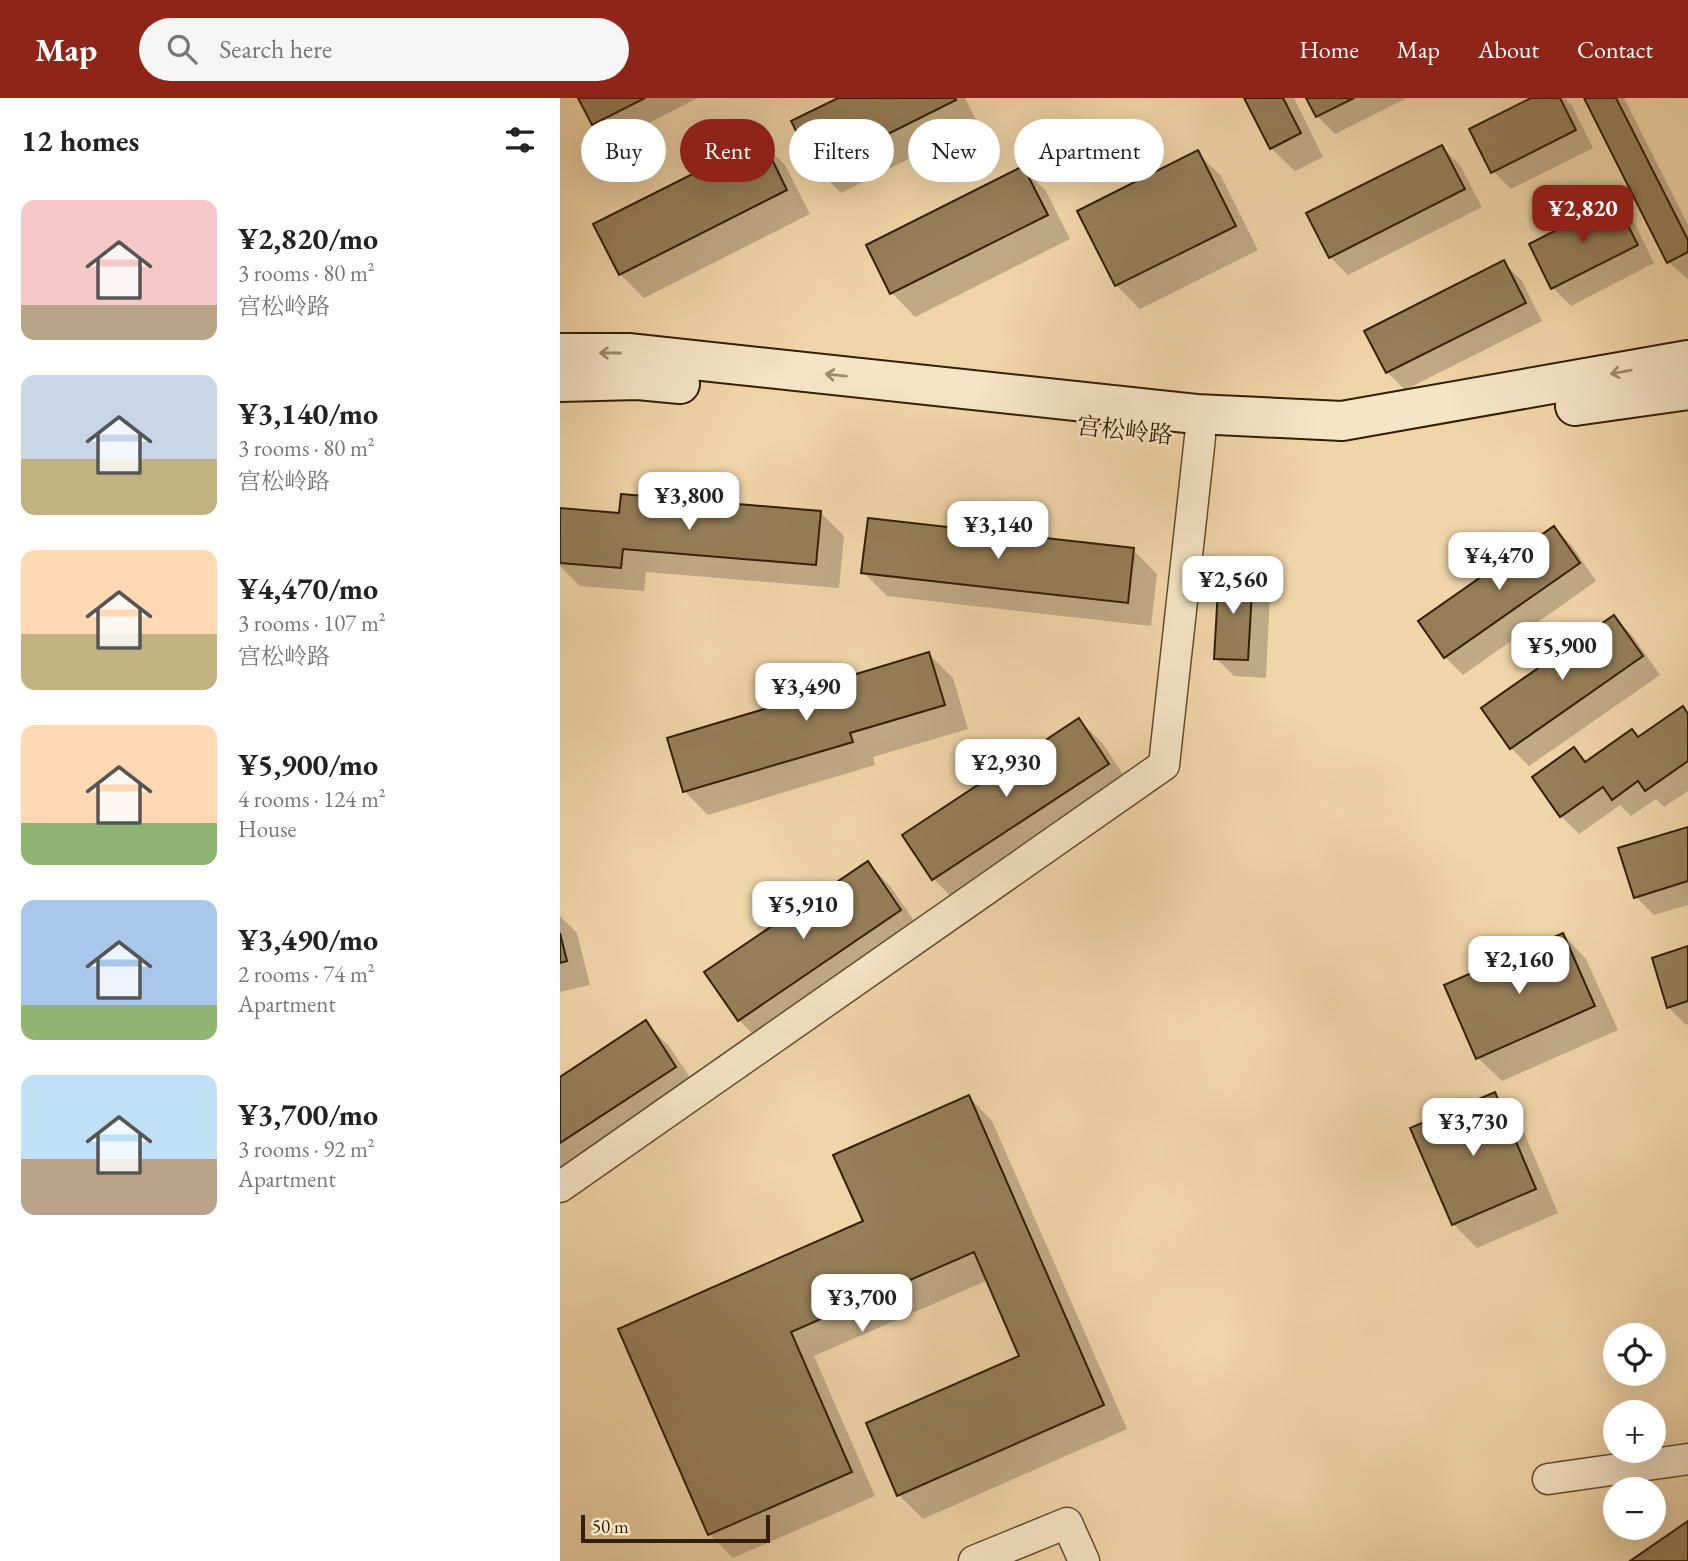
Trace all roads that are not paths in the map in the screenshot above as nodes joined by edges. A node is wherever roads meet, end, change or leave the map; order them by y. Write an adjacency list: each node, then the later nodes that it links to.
1 (560, 354): 2 (main road, one-way to 1)
2 (1688, 360)
3 (560, 382): 5 (main road, 宫松岭路)
4 (1688, 390): 5 (main road, 宫松岭路)
5 (1200, 437): 6 (street)
6 (560, 1187)
7 (1688, 1459): 8 (street)
8 (1548, 1479)
9 (974, 1561): 10 (street)
10 (1084, 1561)

